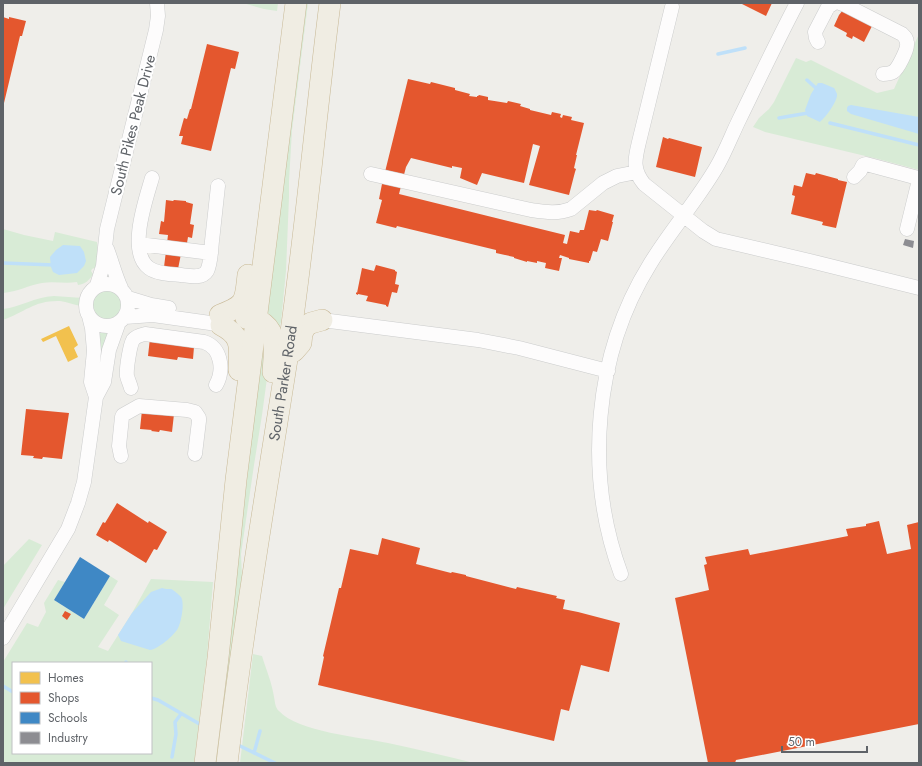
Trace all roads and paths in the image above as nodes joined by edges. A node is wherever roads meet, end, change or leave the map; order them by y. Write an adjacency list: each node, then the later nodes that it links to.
1 (157, 3): 19 (street, South Pikes Peak Drive)
2 (296, 3): 10 (highway)
3 (330, 3): 22 (highway, South Parker Road)
4 (797, 3): 16 (street)
5 (834, 3): 8 (street)
6 (840, 3): 9 (street)
7 (672, 7): 11 (street)
8 (818, 42)
9 (883, 74)
10 (281, 120): 27 (highway); 28 (highway)
11 (636, 172): 12 (street); 16 (street)
12 (371, 174)
13 (854, 177): 17 (street)
14 (152, 178): 18 (street)
15 (218, 186): 20 (street)
16 (684, 215): 23 (street); 31 (street)
17 (907, 229)
18 (139, 244): 20 (street); 20 (street)
19 (106, 246): 21 (street, South Pikes Peak Drive); 24 (street, South Pikes Peak Drive)
20 (211, 253)
21 (97, 285): 24 (street); 25 (street)
22 (296, 288): 29 (highway); 30 (highway, South Parker Road)
23 (919, 288)
24 (124, 293): 26 (street); 28 (street)
25 (89, 316): 26 (street); 34 (street)
26 (122, 319): 28 (street); 34 (street)
27 (256, 319): 28 (highway); 37 (highway); 38 (highway)
28 (221, 320): 38 (highway)
29 (322, 320): 30 (highway); 31 (street)
30 (287, 358): 37 (highway, South Parker Road)
31 (608, 371): 39 (street)
32 (216, 385): 33 (street)
33 (131, 388)
34 (96, 397): 40 (street)
35 (195, 454): 36 (street)
36 (121, 456)
37 (270, 459): 42 (highway, South Parker Road)
38 (236, 480): 41 (highway)
39 (621, 574)
40 (3, 638)
41 (205, 763)
42 (227, 763)

